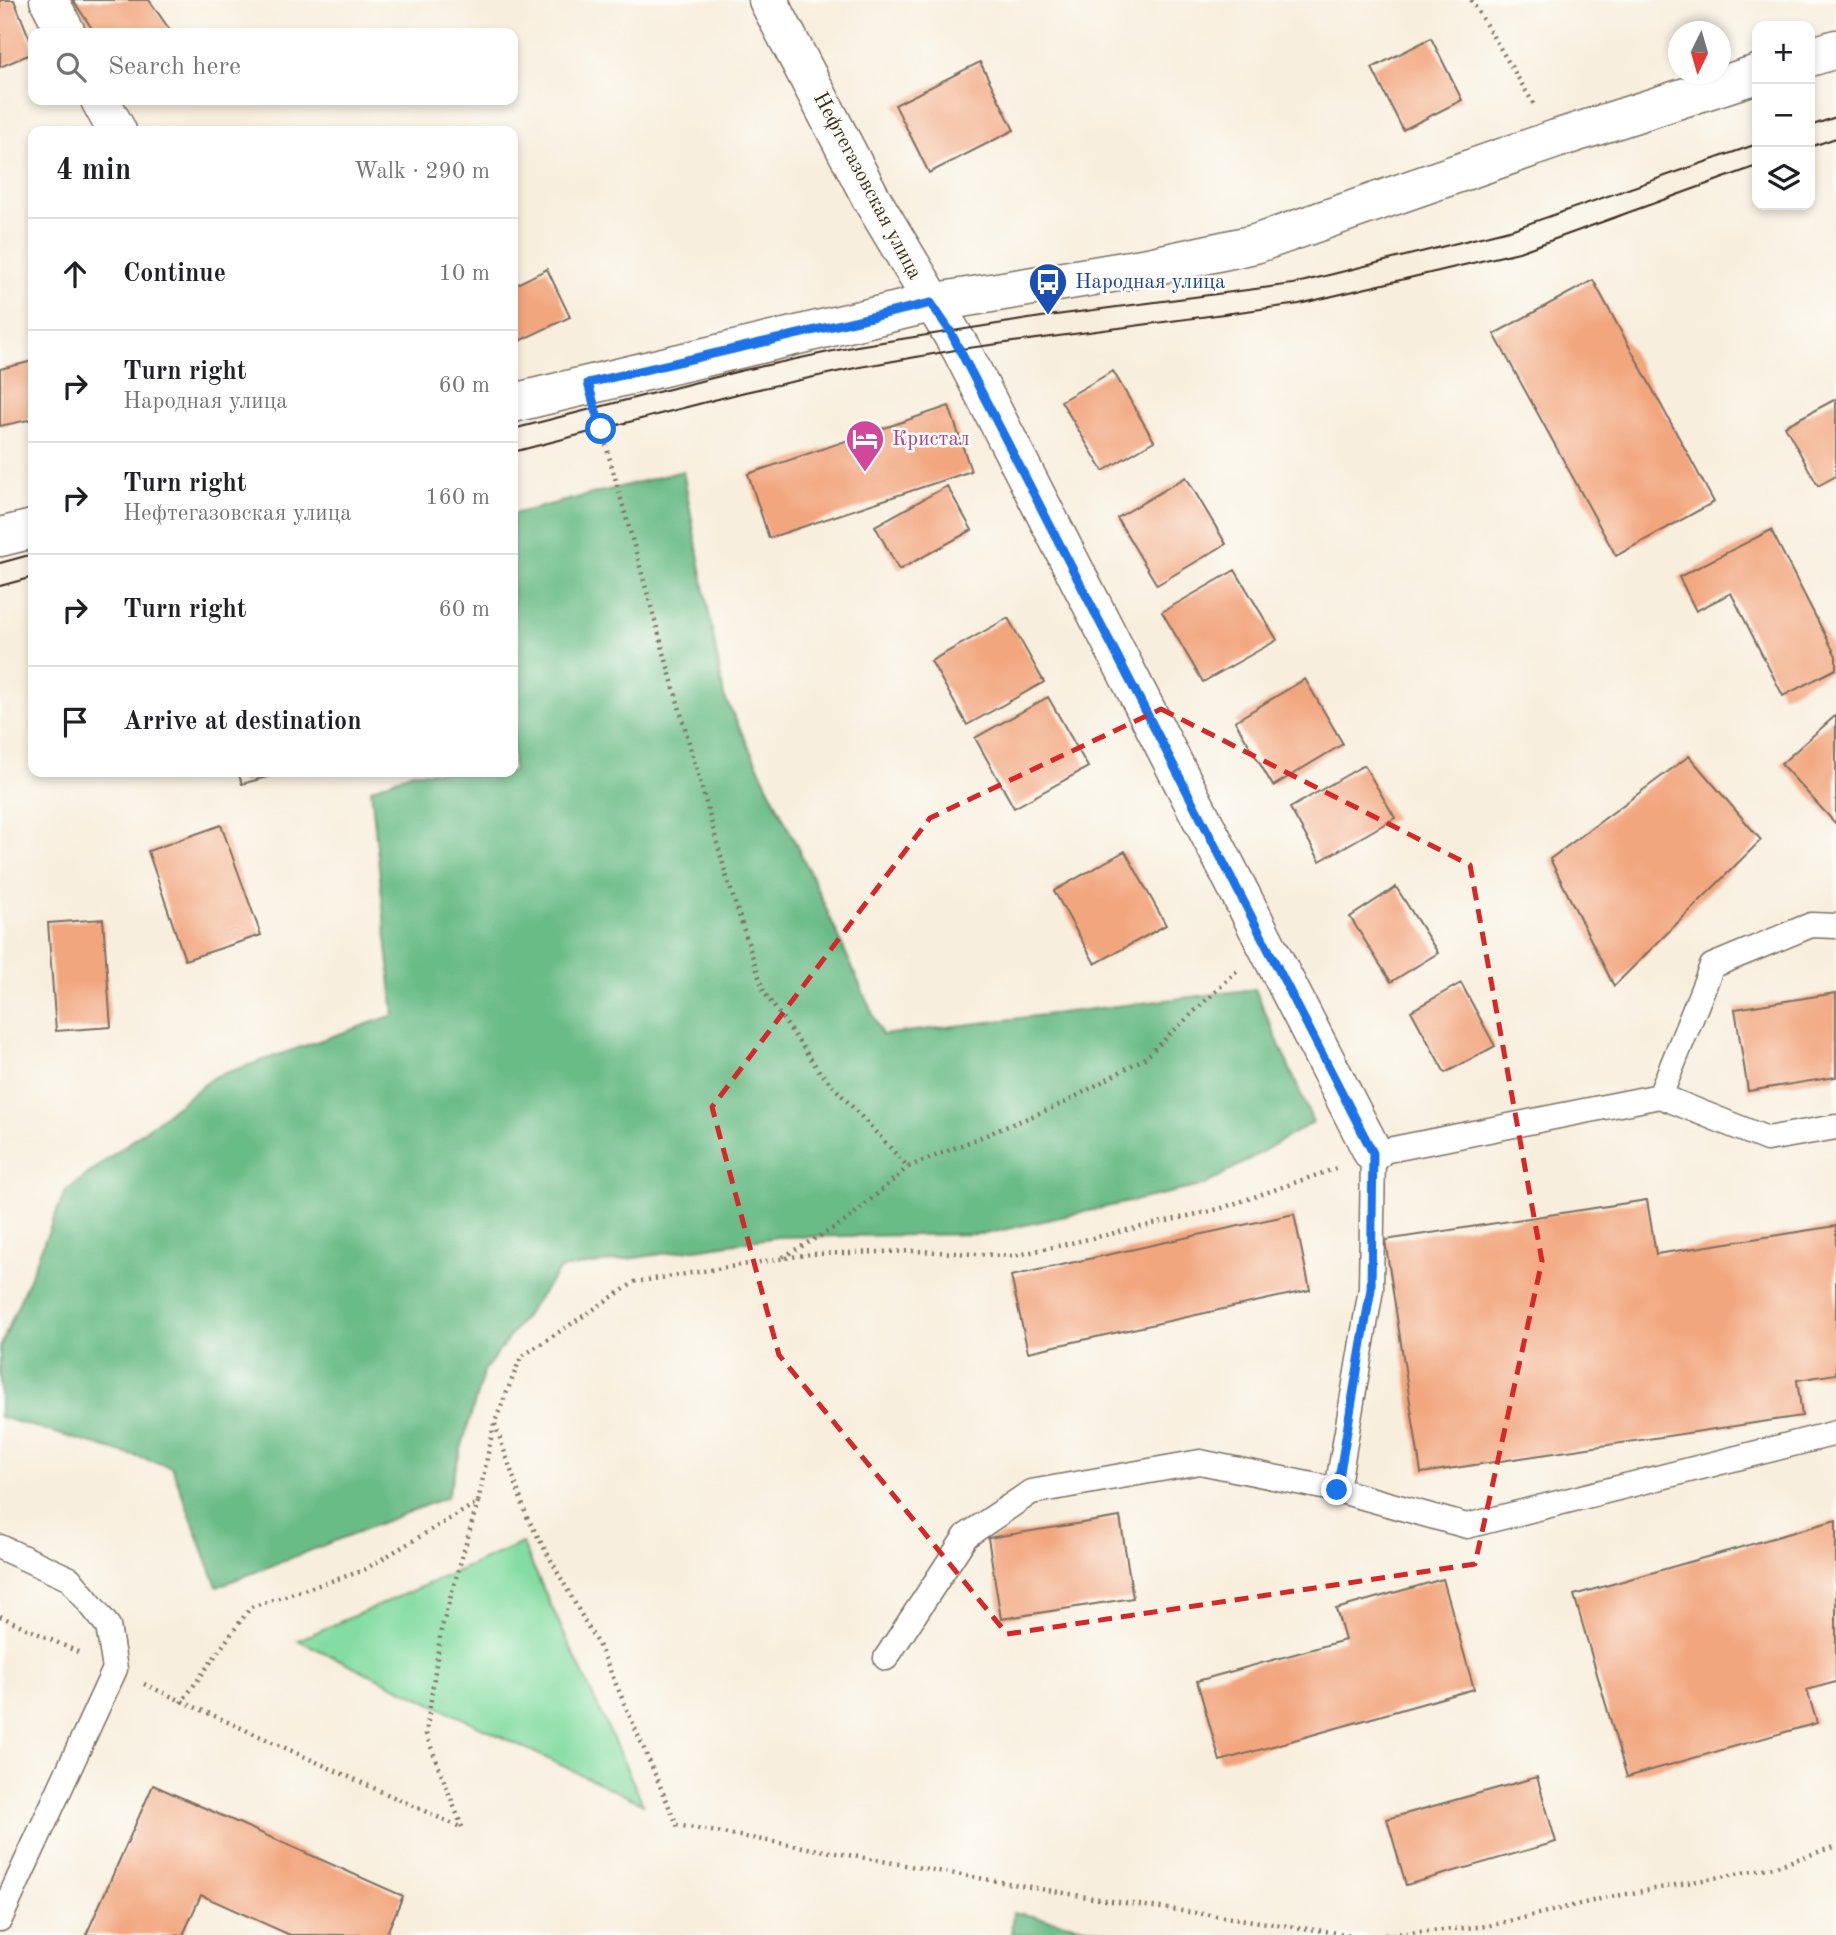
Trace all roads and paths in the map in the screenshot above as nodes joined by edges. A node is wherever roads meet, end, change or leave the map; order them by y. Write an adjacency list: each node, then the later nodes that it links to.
1 (49, 0): 4 (street)
2 (768, 0): 11 (street, Нефтегазовская улица)
3 (1471, 0): 10 (path)
4 (63, 28)
5 (1836, 49): 6 (street)
6 (1815, 55)
7 (1752, 76): 10 (street)
8 (103, 105): 9 (street)
9 (114, 126)
10 (1556, 139): 11 (street)
11 (931, 303): 12 (street); 17 (street, Нефтегазовская улица)
12 (588, 383): 13 (street); 21 (path)
13 (518, 402)
14 (28, 530): 15 (street)
15 (0, 537)
16 (1836, 926): 18 (lane)
17 (1266, 943): 20 (street, Нефтегазовская улица); 21 (path)
18 (1660, 1096): 19 (lane); 20 (lane)
19 (1836, 1127)
20 (1373, 1153): 22 (path); 25 (lane)
21 (908, 1167): 22 (path)
22 (780, 1259): 23 (path)
23 (494, 1424): 26 (path); 34 (path)
24 (1836, 1433): 25 (lane)
25 (1337, 1490): 29 (lane)
26 (478, 1502): 31 (path); 31 (path)
27 (0, 1547): 30 (lane)
28 (0, 1616): 30 (path)
29 (886, 1658)
30 (115, 1669): 31 (path); 33 (lane)
31 (181, 1703)
32 (1836, 1846): 35 (path)
33 (0, 1919)
34 (1352, 1935)
35 (1385, 1935)

